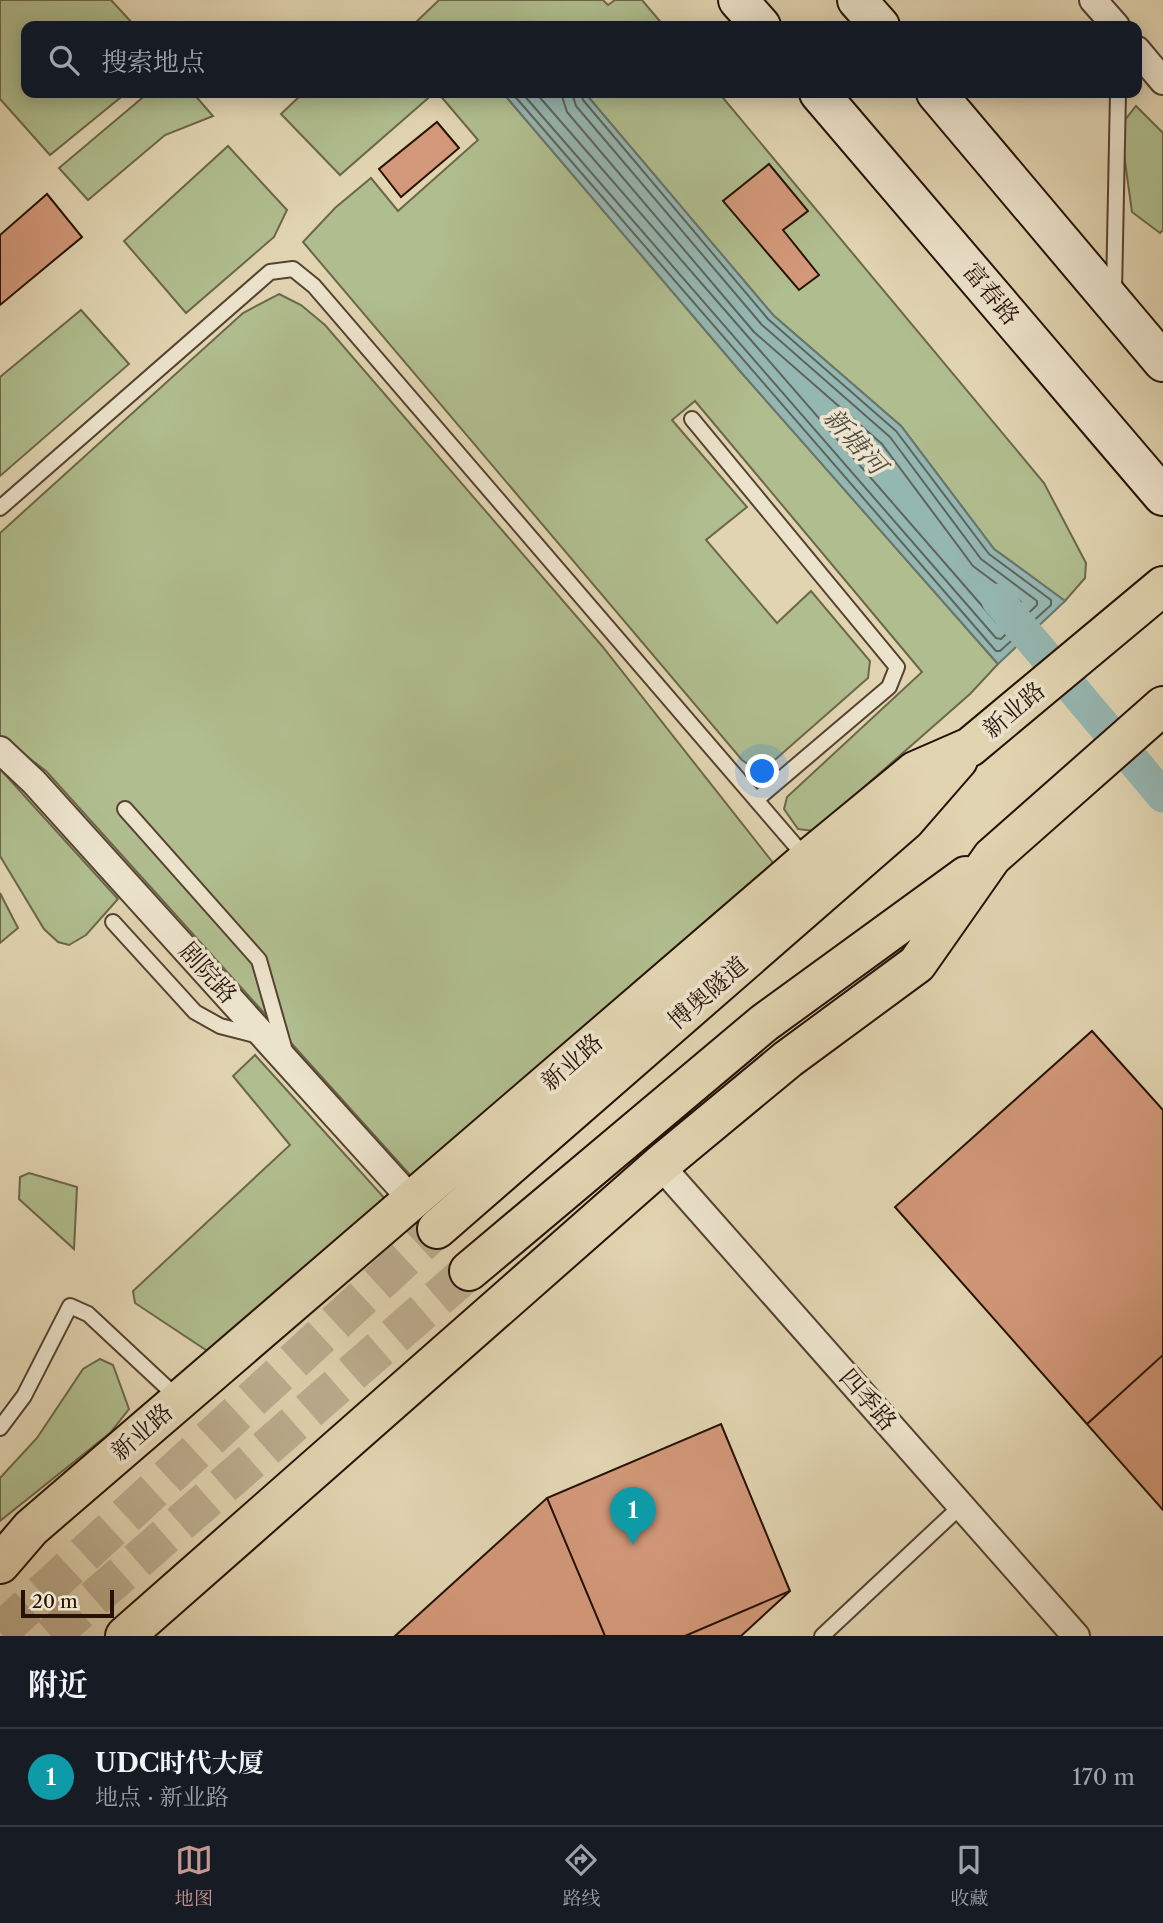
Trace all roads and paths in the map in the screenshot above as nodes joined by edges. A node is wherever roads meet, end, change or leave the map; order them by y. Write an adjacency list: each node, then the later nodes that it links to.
1 (738, 0): 4 (main road)
2 (858, 0): 5 (main road)
3 (1093, 0): 6 (street)
4 (757, 21)
5 (876, 21)
6 (1112, 21)
7 (1142, 56): 8 (street)
8 (1163, 80)
9 (823, 98): 15 (main road, 富春路)
10 (940, 98): 12 (main road)
11 (1118, 98): 12 (lane)
12 (1114, 304): 13 (main road)
13 (1163, 362)
14 (692, 419): 21 (lane)
15 (1163, 496)
16 (0, 508): 21 (lane)
17 (1163, 586): 19 (main road, 新业路)
18 (1163, 706): 23 (main road)
19 (970, 747): 24 (main road, 新业路); 30 (main road, 博奥隧道)
20 (0, 750): 26 (street, 剧院路)
21 (757, 800): 24 (lane)
22 (125, 809): 27 (lane)
23 (992, 857): 28 (main road); 31 (main road)
24 (807, 860): 29 (main road, 新业路)
25 (113, 922): 26 (lane)
26 (267, 1038): 27 (street, 剧院路)
27 (288, 1063): 29 (street, 剧院路)
28 (660, 1165): 34 (street, 四季路); 36 (main road)
29 (412, 1200): 32 (main road, 新业路)
30 (437, 1229)
31 (470, 1271)
32 (180, 1400): 33 (lane); 35 (main road, 新业路)
33 (0, 1428)
34 (961, 1506): 37 (lane); 38 (street, 四季路)
35 (0, 1564)
36 (125, 1636)
37 (822, 1636)
38 (1076, 1636)

